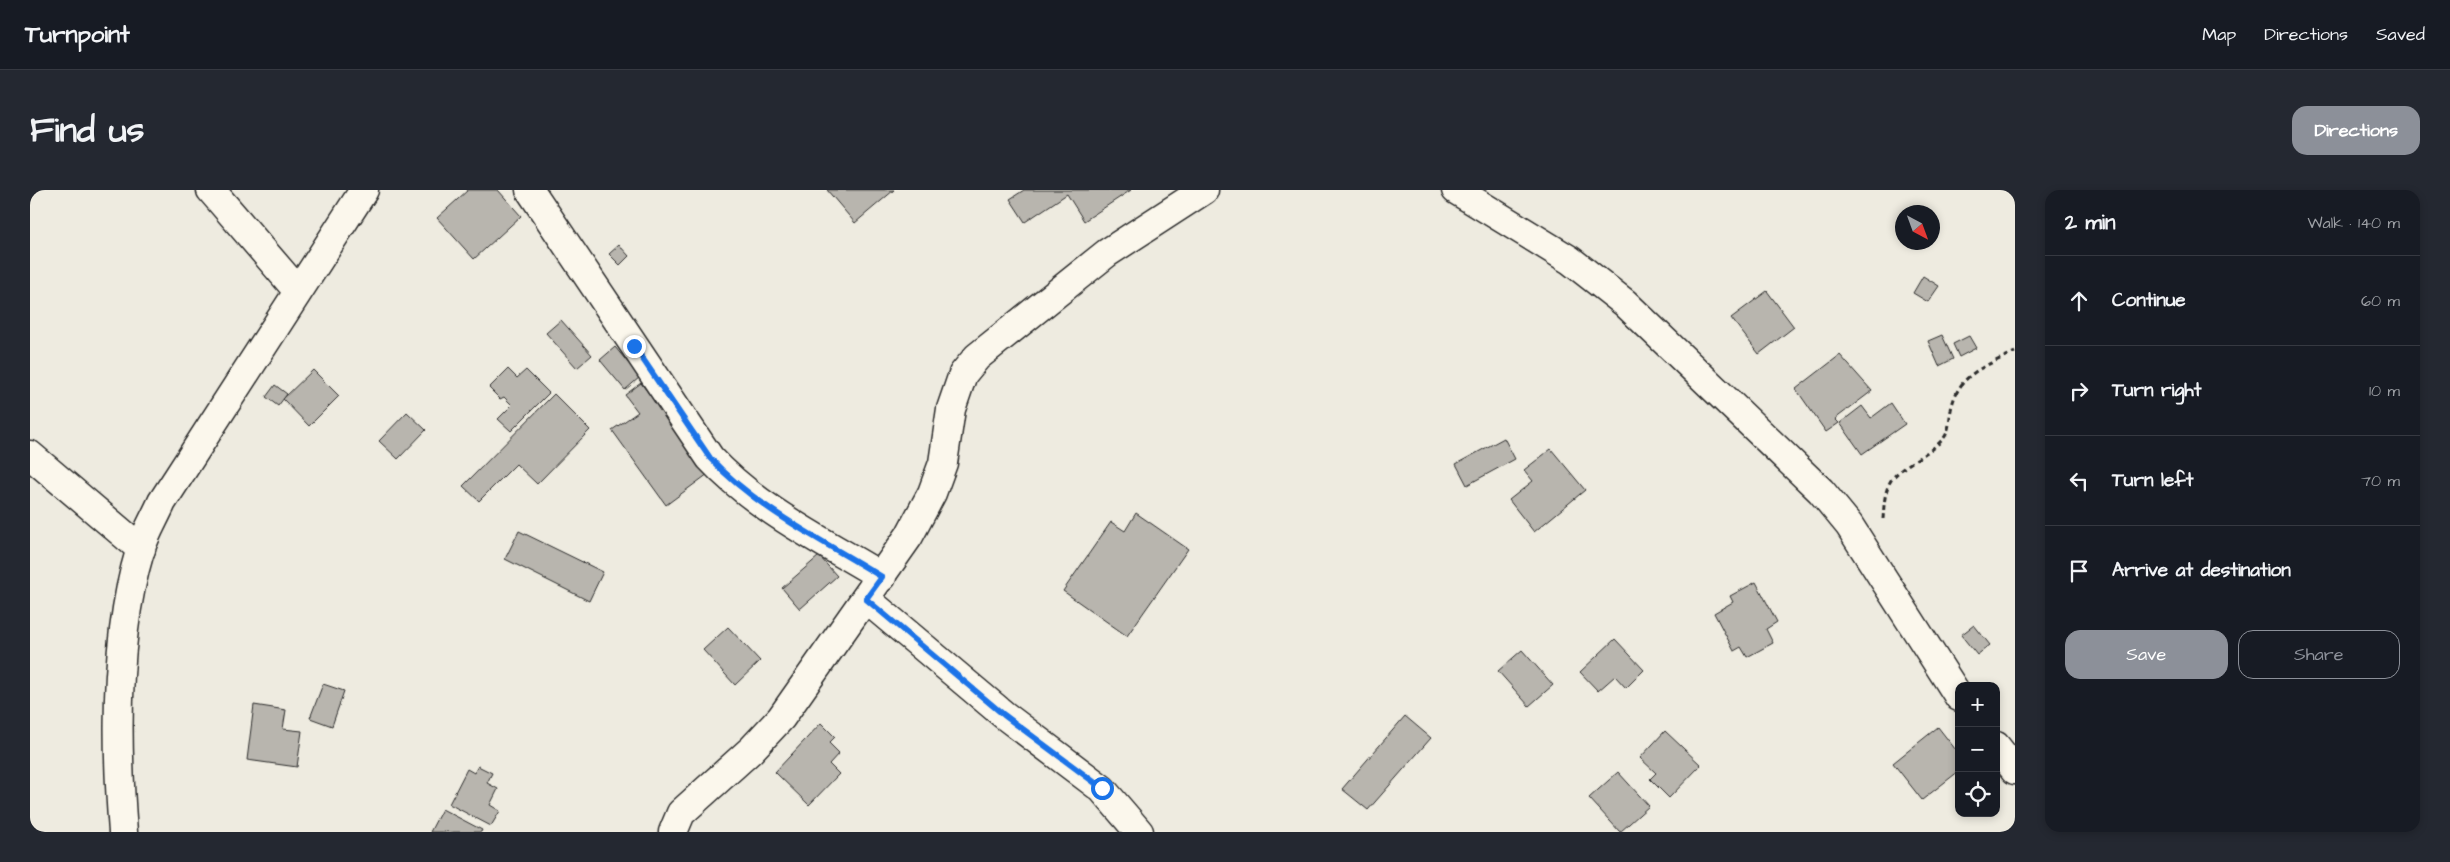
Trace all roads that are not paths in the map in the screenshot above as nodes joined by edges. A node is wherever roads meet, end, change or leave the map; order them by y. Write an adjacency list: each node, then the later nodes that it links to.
1 (211, 190): 6 (street)
2 (364, 190): 6 (street)
3 (530, 190): 9 (street)
4 (1204, 190): 9 (street)
5 (1456, 190): 11 (street)
6 (298, 290): 8 (street)
7 (30, 455): 8 (street)
8 (141, 549): 14 (street)
9 (882, 577): 10 (street)
10 (866, 599): 15 (street); 16 (street)
11 (1955, 691)
12 (2000, 751): 13 (street)
13 (2015, 770)
14 (123, 832)
15 (674, 832)
16 (1139, 832)

